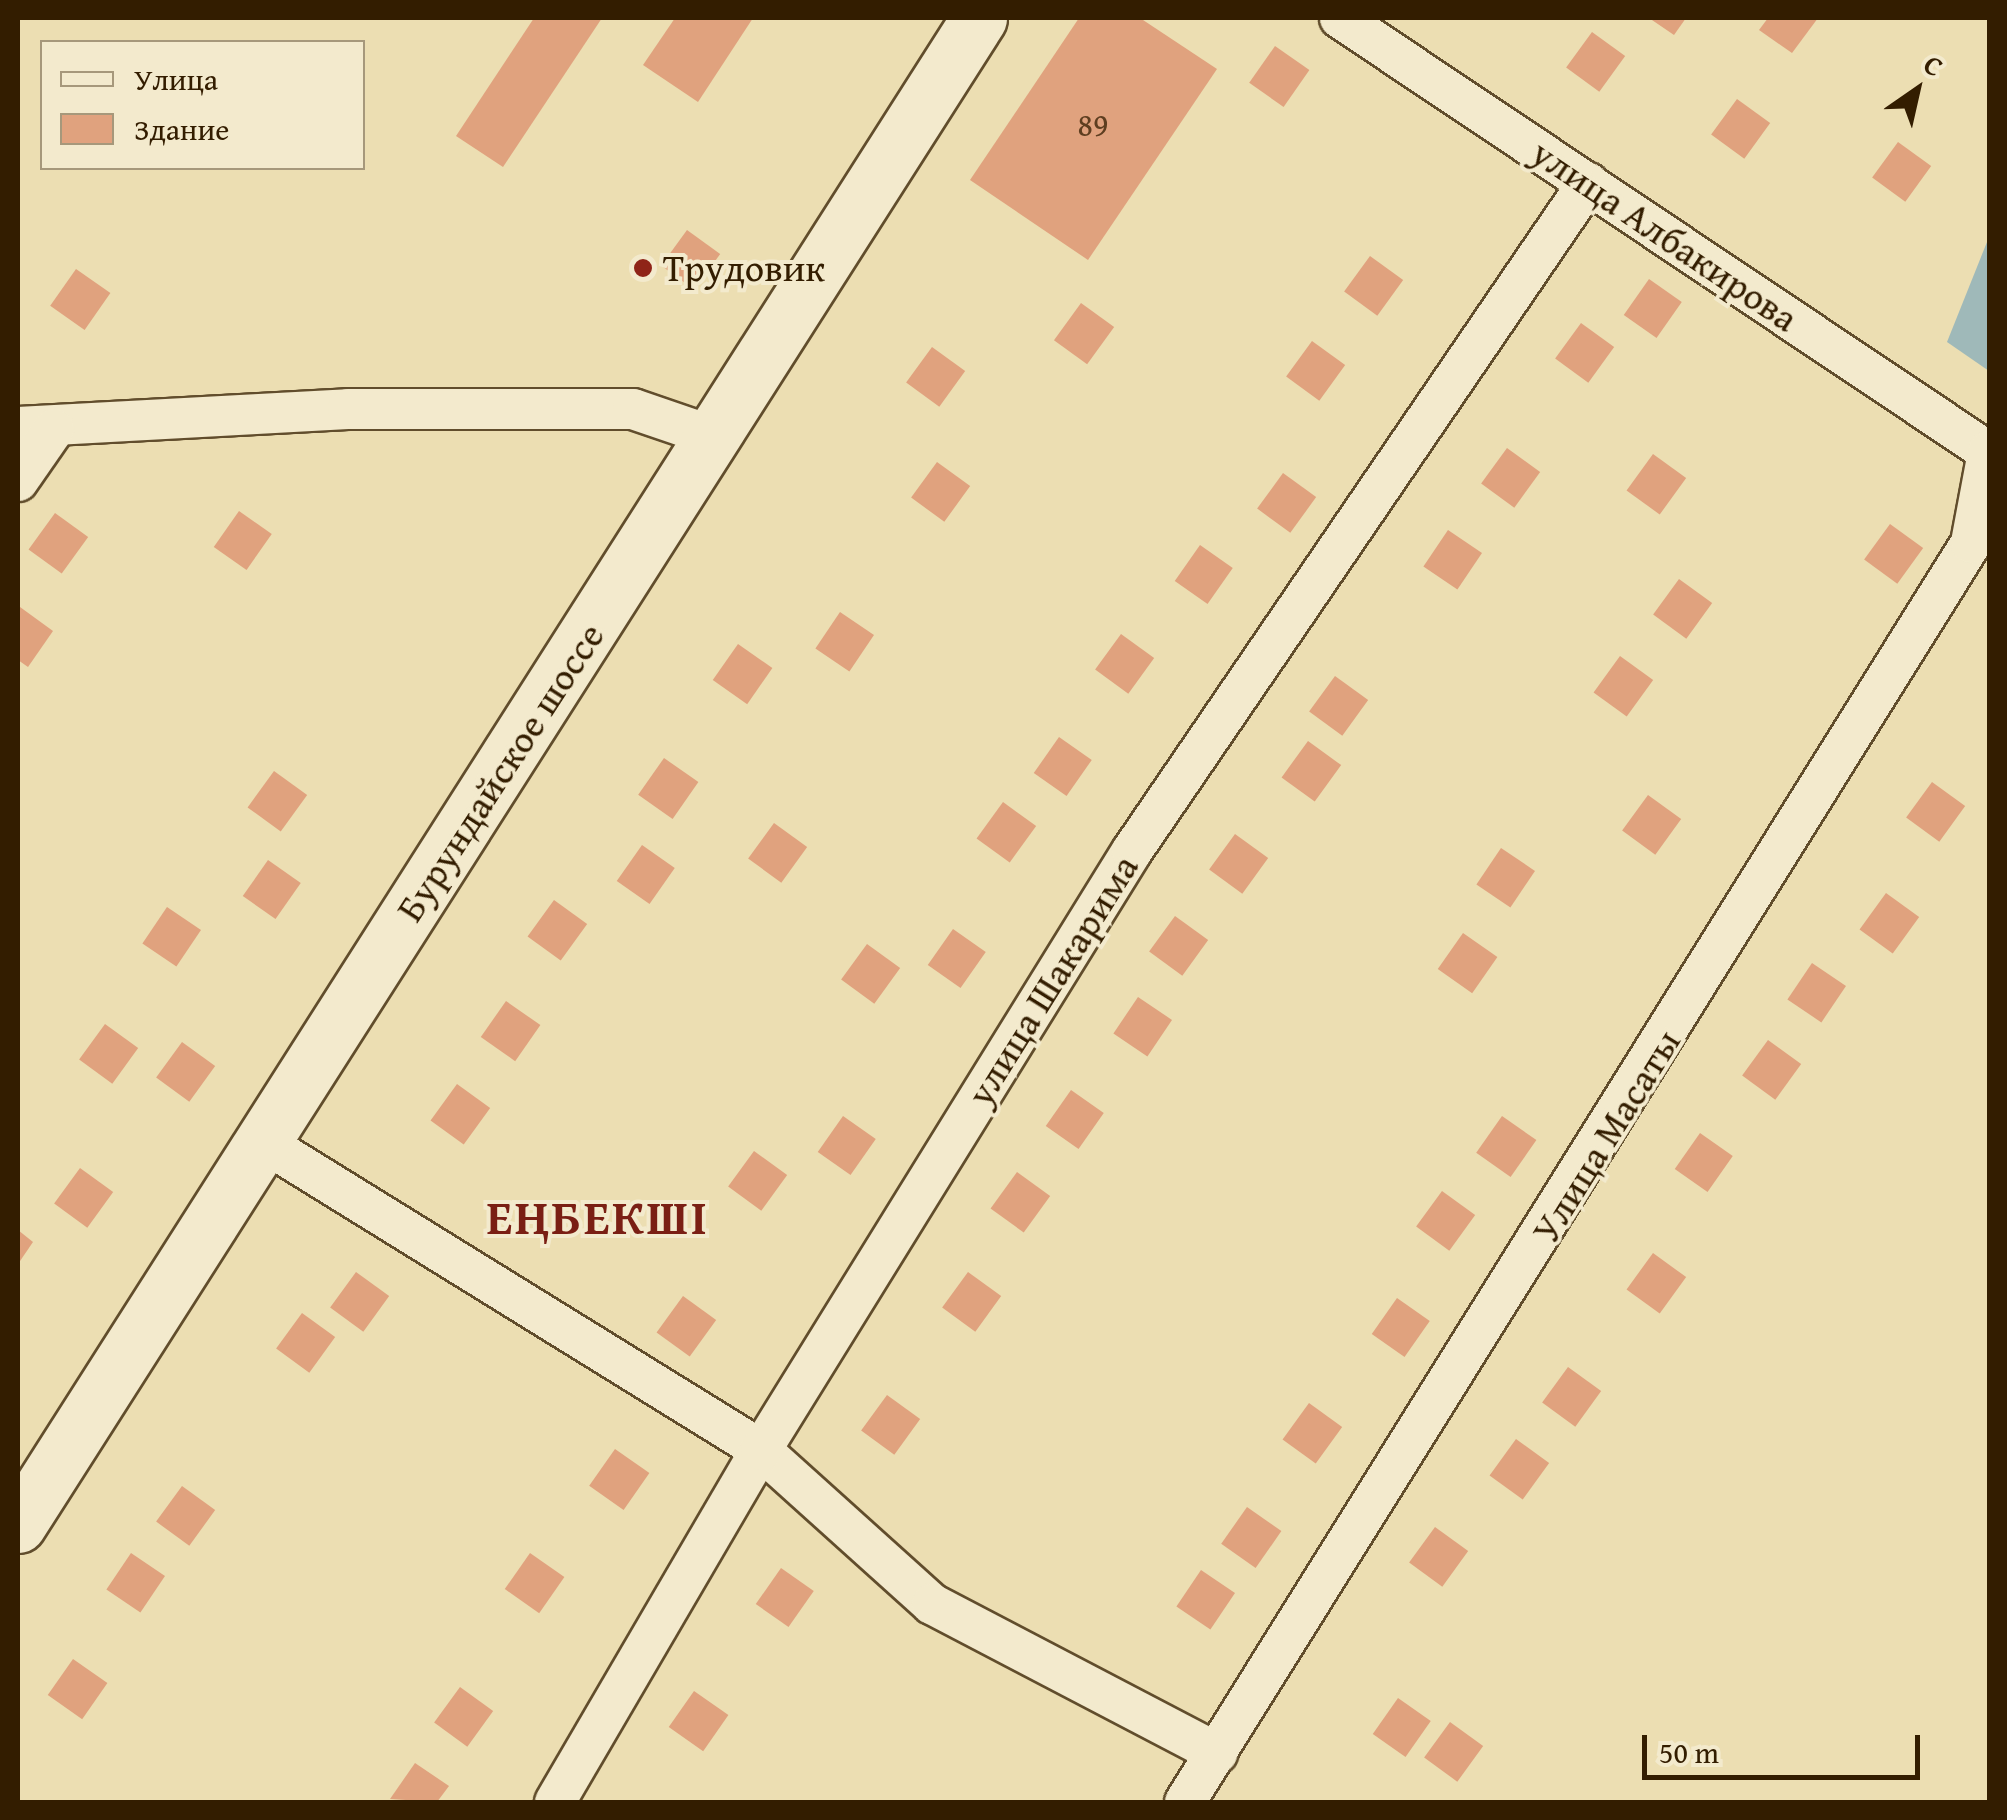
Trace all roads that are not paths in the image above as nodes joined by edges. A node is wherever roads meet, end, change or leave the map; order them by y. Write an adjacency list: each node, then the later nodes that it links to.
1 (979, 18): 5 (main road, Бурундайское шоссе)
2 (1340, 18): 3 (street, улица Албакирова)
3 (1588, 183): 6 (street, улица Албакирова); 9 (street, улица Шакарима)
4 (36, 428): 5 (street); 7 (street)
5 (715, 437): 8 (main road, Бурундайское шоссе)
6 (1989, 453): 11 (street, Улица Масаты)
7 (18, 481)
8 (263, 1142): 9 (street); 10 (main road, Бурундайское шоссе)
9 (761, 1450): 11 (street); 12 (street, улица Шакарима)
10 (18, 1525)
11 (1217, 1754): 13 (street, Улица Масаты)
12 (556, 1802)
13 (1184, 1802)

